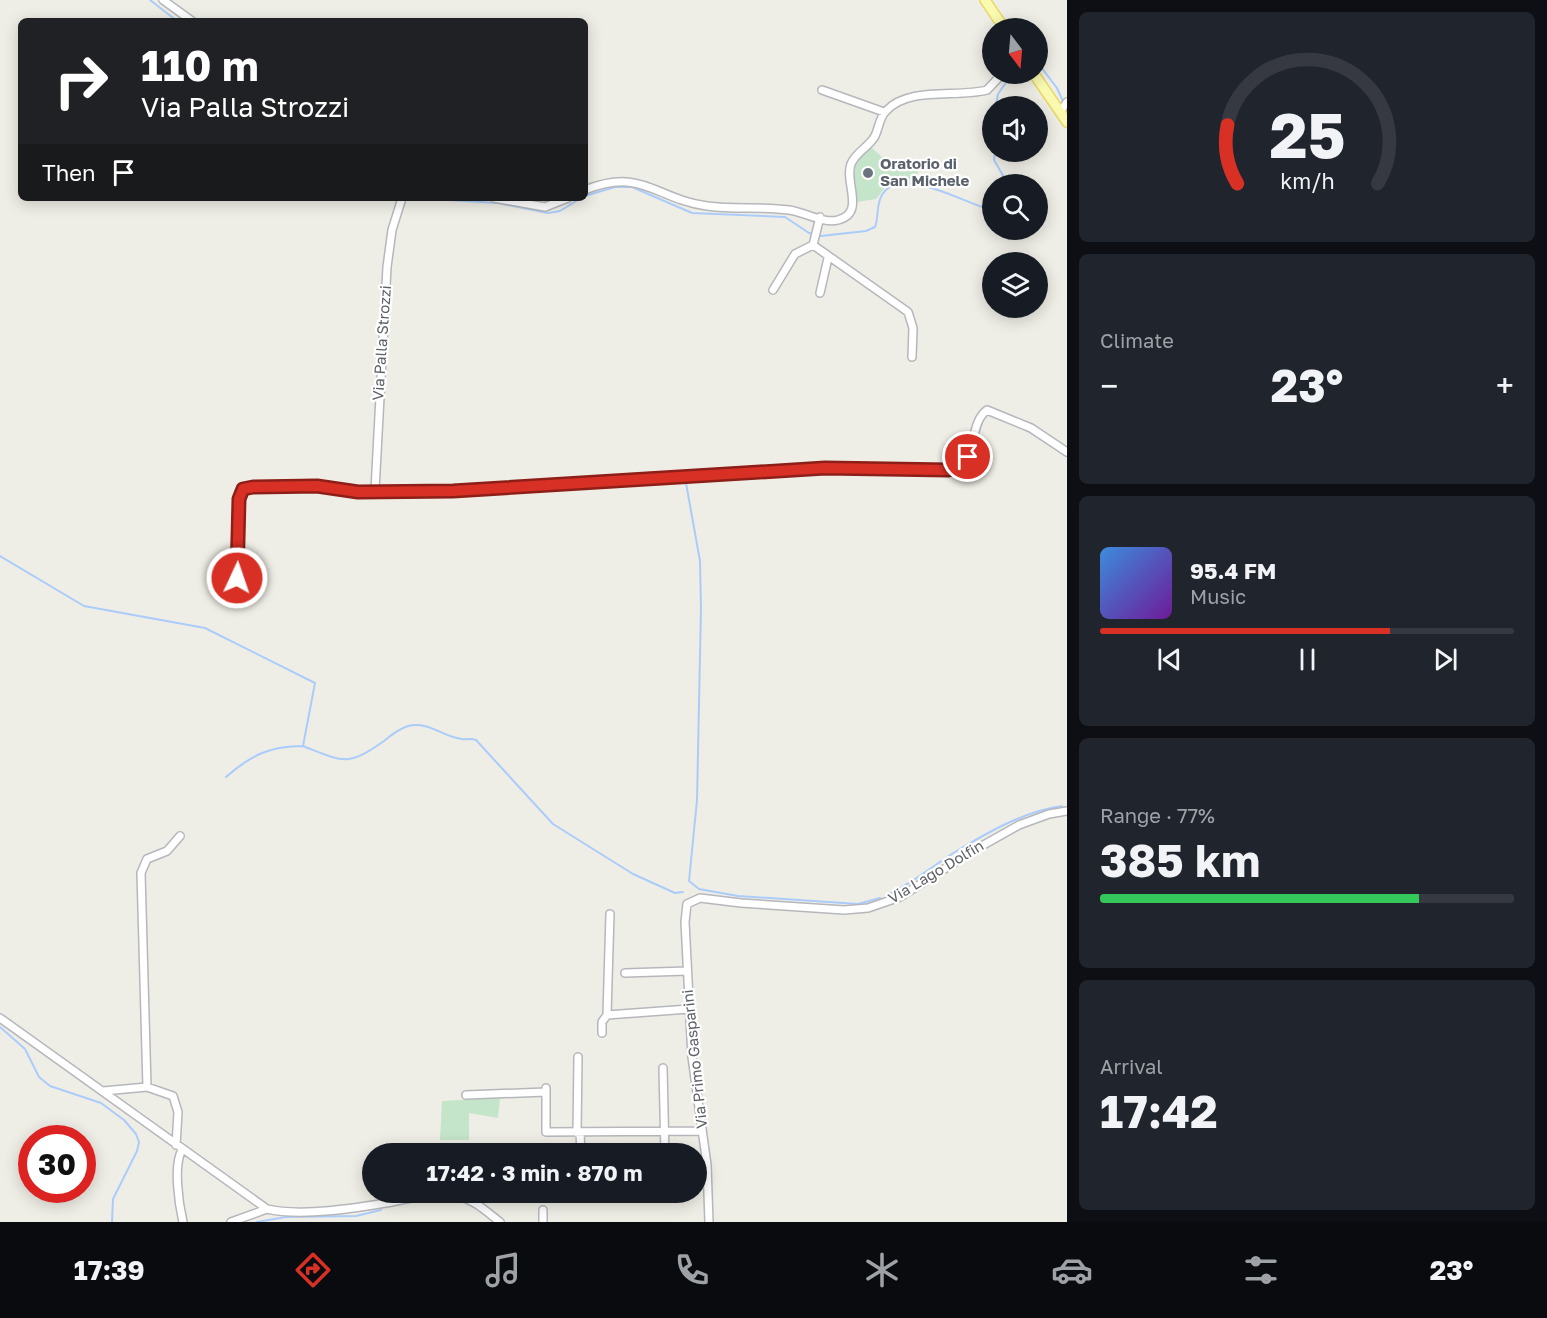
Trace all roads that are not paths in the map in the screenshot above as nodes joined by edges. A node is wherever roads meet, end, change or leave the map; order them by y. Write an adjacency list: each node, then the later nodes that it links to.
1 (163, 0): 3 (street)
2 (985, 0): 4 (main road)
3 (188, 18)
4 (997, 18)
5 (993, 84): 9 (street)
6 (1044, 84): 8 (main road)
7 (822, 90): 9 (street)
8 (1064, 105): 10 (main road)
9 (884, 112): 15 (street)
10 (1067, 122)
11 (588, 189): 15 (street)
12 (400, 201): 22 (street, Via Palla Strozzi)
13 (511, 201): 14 (street)
14 (560, 201)
15 (819, 220): 16 (street)
16 (813, 243): 17 (street); 18 (street)
17 (828, 258): 19 (street); 20 (street)
18 (773, 290)
19 (820, 293)
20 (912, 357)
21 (1067, 452): 22 (street)
22 (375, 489): 23 (street)
23 (237, 578)
24 (1067, 811): 26 (street, Via Lago Dolfin)
25 (180, 837): 36 (street)
26 (693, 899): 28 (street, Via Primo Gasparini)
27 (610, 914): 31 (street)
28 (687, 972): 29 (street); 30 (street, Via Primo Gasparini)
29 (626, 973)
30 (689, 1009): 31 (street); 39 (street, Via Primo Gasparini)
31 (607, 1015): 33 (street)
32 (0, 1018): 37 (street)
33 (602, 1033)
34 (578, 1057): 41 (street)
35 (663, 1068): 40 (street)
36 (147, 1087): 37 (street); 44 (street)
37 (103, 1091): 44 (street)
38 (466, 1095): 41 (street)
39 (702, 1131): 40 (street); 51 (street, Via Primo Gasparini)
40 (664, 1132): 41 (street); 43 (street)
41 (579, 1133): 42 (street)
42 (580, 1143)
43 (664, 1143)
44 (179, 1147): 45 (street); 47 (street)
45 (267, 1209): 48 (street); 49 (street)
46 (543, 1210): 50 (street)
47 (183, 1222)
48 (231, 1222)
49 (500, 1222)
50 (543, 1222)
51 (710, 1222)

